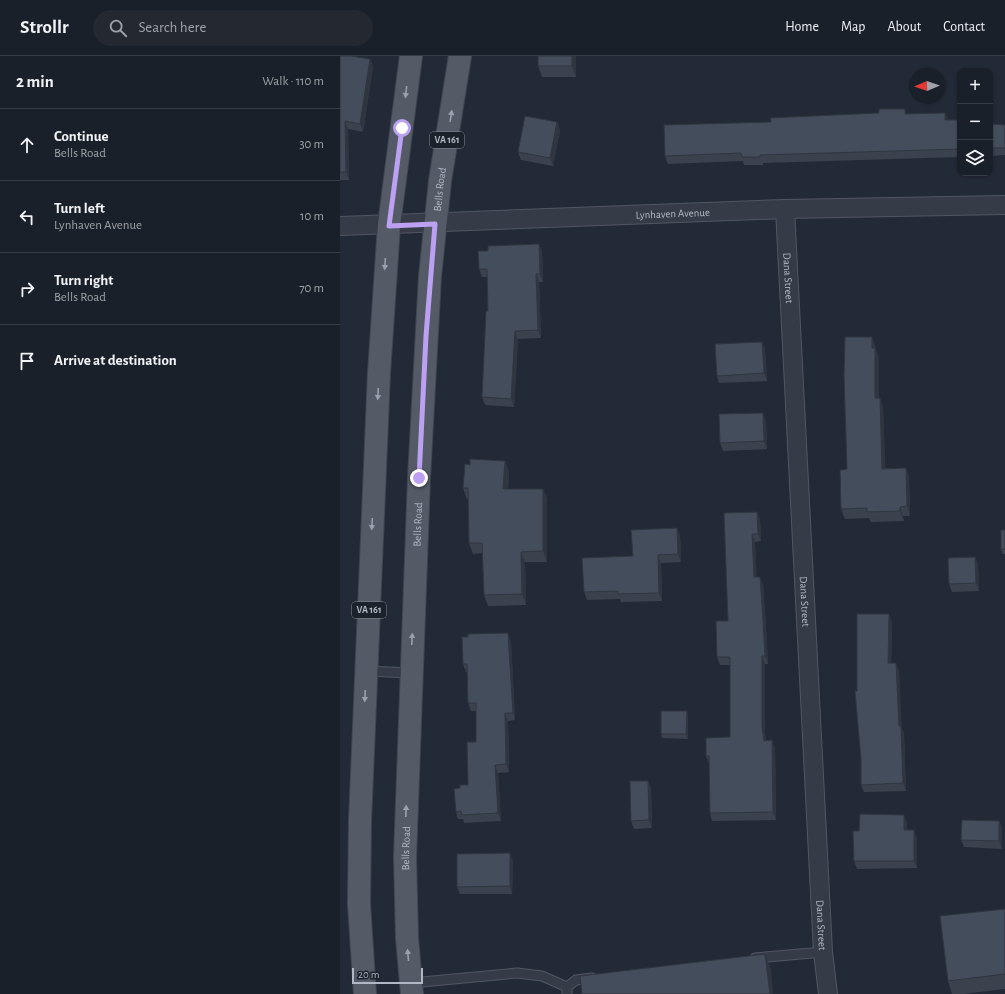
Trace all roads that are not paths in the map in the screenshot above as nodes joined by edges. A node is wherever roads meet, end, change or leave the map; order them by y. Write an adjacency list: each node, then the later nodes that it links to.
1 (411, 56): 7 (main road, VA 161, one-way to 7)
2 (460, 56): 5 (main road, Bells Road / VA 161, one-way to 2)
3 (1005, 205): 4 (street, Lynhaven Avenue)
4 (785, 209): 5 (street, Lynhaven Avenue); 10 (street, Dana Street)
5 (435, 224): 7 (street, Lynhaven Avenue); 9 (main road, Bells Road / VA 161, one-way to 5)
6 (340, 226): 7 (street, Lynhaven Avenue)
7 (389, 226): 8 (main road, VA 161, one-way to 8)
8 (366, 671): 9 (lane); 15 (main road, VA 161, one-way to 15)
9 (411, 672): 13 (main road, Bells Road / VA 161, one-way to 9)
10 (823, 952): 11 (lane); 16 (street, Dana Street)
11 (745, 960)
12 (598, 977): 14 (lane)
13 (411, 989): 14 (lane)
14 (567, 991)
15 (365, 994)
16 (828, 994)

